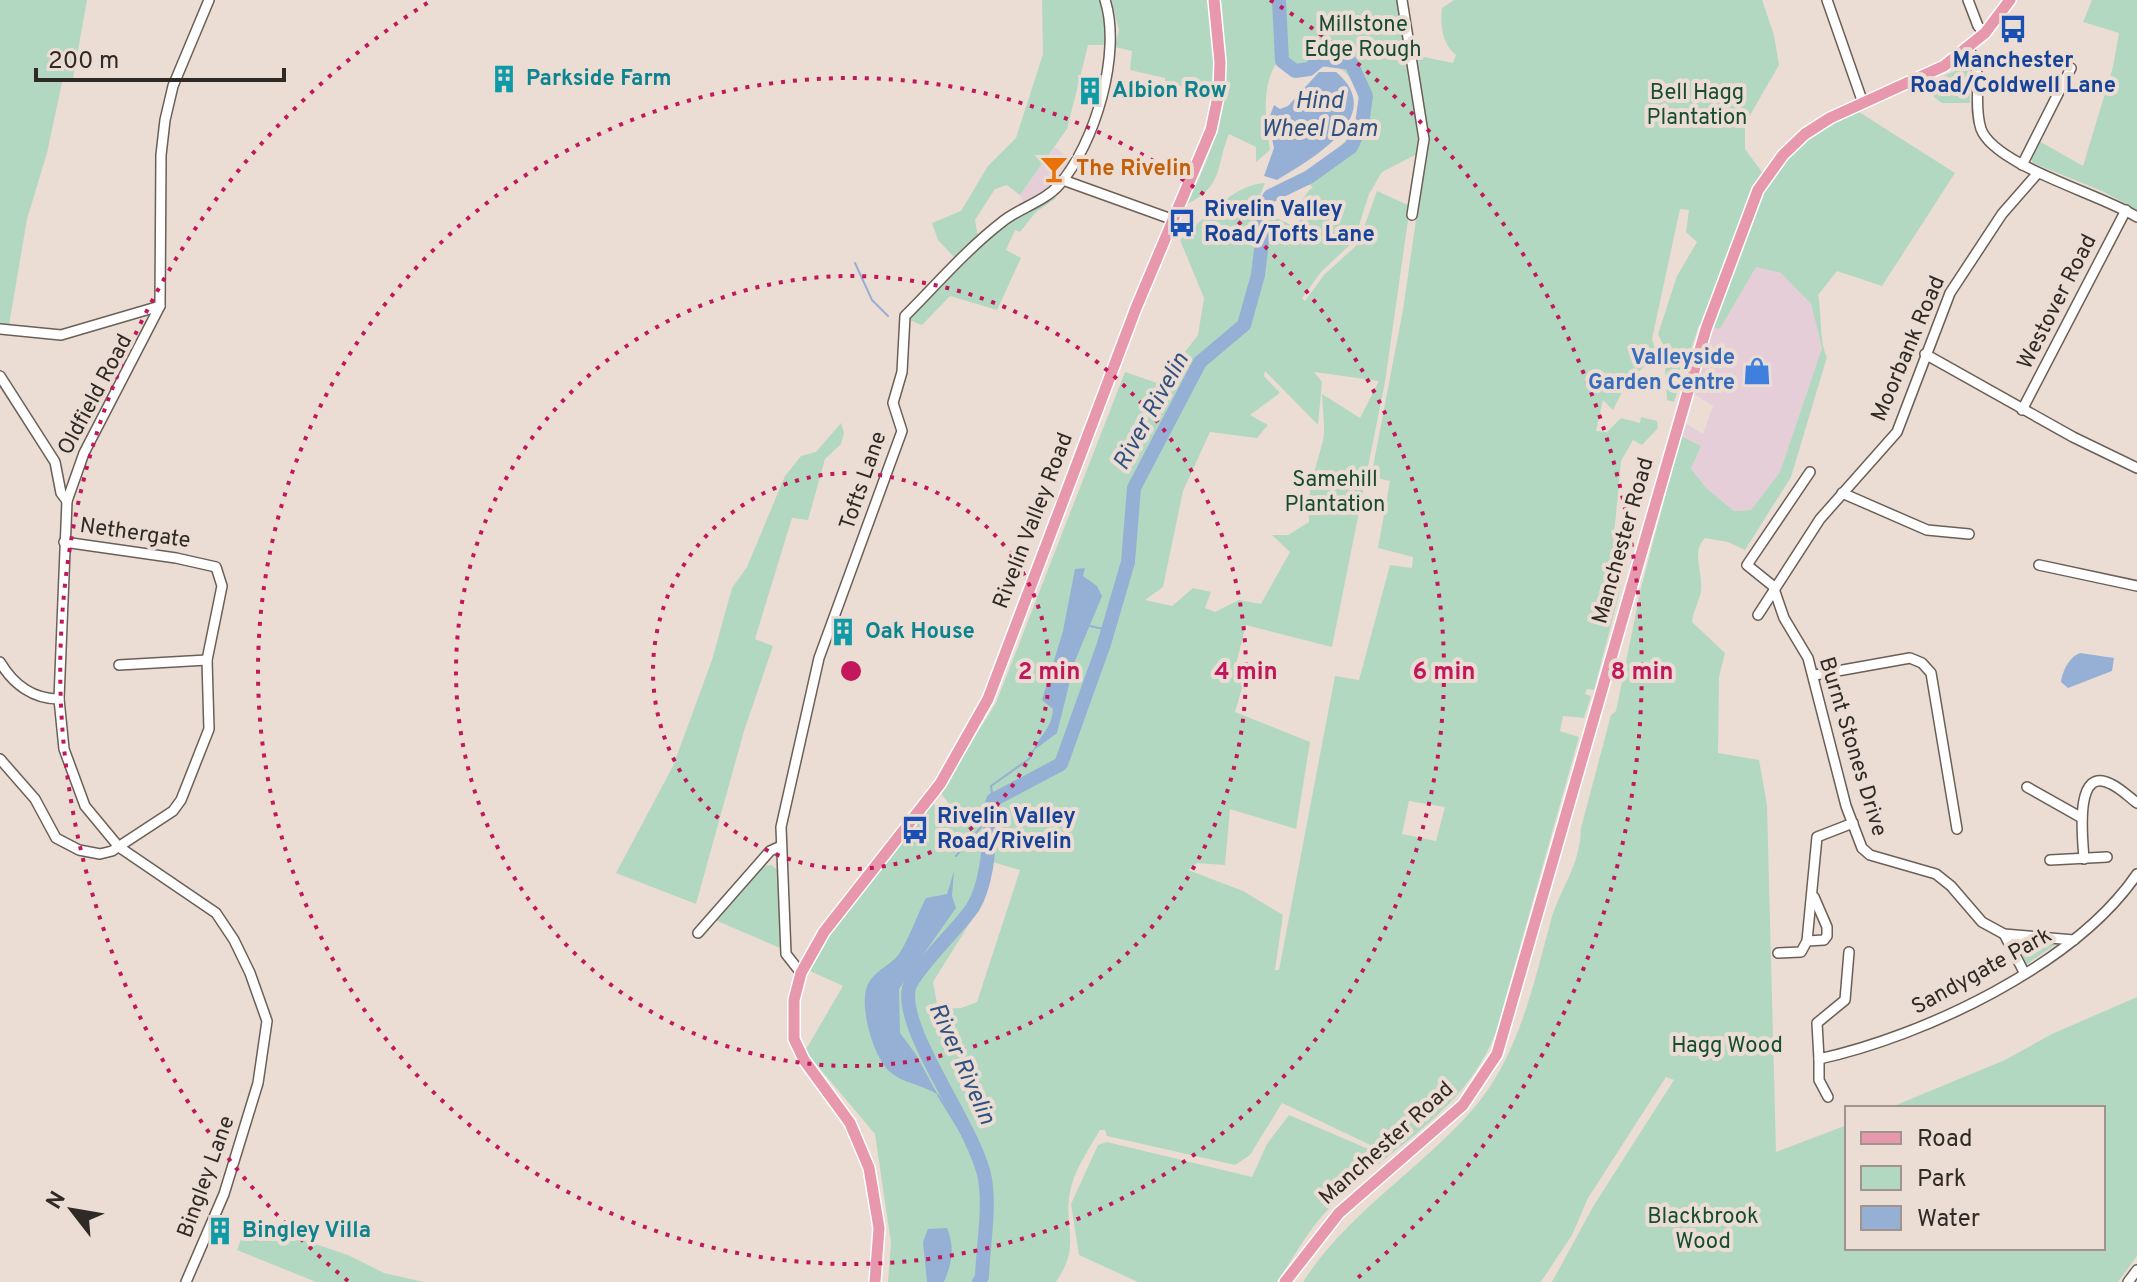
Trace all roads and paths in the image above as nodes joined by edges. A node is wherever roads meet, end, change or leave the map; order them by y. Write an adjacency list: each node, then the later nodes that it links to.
1 (209, 0): 19 (street, Oldfield Road)
2 (1105, 0): 14 (street)
3 (1214, 0): 18 (main road, Rivelin Valley Road)
4 (1402, 0): 16 (street)
5 (1827, 0): 11 (street)
6 (1968, 0): 8 (street)
7 (2010, 0): 8 (main road, Manchester Road)
8 (1985, 33): 9 (main road, Manchester Road)
9 (1969, 49): 11 (main road, Manchester Road); 12 (street)
10 (2071, 68): 12 (street)
11 (1863, 103): 65 (main road, Manchester Road)
12 (2022, 165): 13 (street)
13 (2037, 174): 15 (street); 21 (street, Moorbank Road)
14 (1063, 180): 18 (street); 45 (street, Tofts Lane)
15 (2126, 210): 17 (street); 23 (street, Westover Road)
16 (1412, 215)
17 (2137, 217)
18 (1174, 220): 59 (main road, Rivelin Valley Road)
19 (160, 306): 20 (street); 27 (street, Oldfield Road)
20 (0, 329)
21 (1925, 354): 23 (street); 26 (street, Moorbank Road)
22 (0, 376): 27 (street)
23 (2022, 410): 24 (street)
24 (2137, 468)
25 (1810, 472): 32 (street, Burnt Stones Drive)
26 (1842, 493): 28 (street); 32 (street, Moorbank Road)
27 (67, 501): 29 (street, Oldfield Road)
28 (1969, 534)
29 (64, 542): 34 (street, Nethergate); 38 (street, Oldfield Road)
30 (2039, 565): 31 (street)
31 (2137, 586)
32 (1774, 590): 33 (street, Moorbank Road); 37 (street, Burnt Stones Drive)
33 (1758, 615)
34 (207, 660): 36 (street); 46 (street, Nethergate)
35 (0, 662): 38 (street)
36 (119, 665)
37 (1815, 675): 43 (street, Burnt Stones Drive); 44 (street)
38 (59, 699): 46 (street, Oldfield Road)
39 (0, 759): 46 (street)
40 (2027, 787): 42 (street)
41 (2137, 803): 42 (street)
42 (2082, 818): 48 (street)
43 (1853, 823): 51 (street); 53 (street, Burnt Stones Drive)
44 (1957, 829)
45 (781, 846): 52 (street); 59 (street, Tofts Lane)
46 (119, 847): 63 (street, Bingley Lane)
47 (2107, 857): 48 (street)
48 (2084, 859): 49 (street)
49 (2050, 860)
50 (2137, 874): 54 (street, Sandygate Park)
51 (1812, 894): 55 (street); 55 (street)
52 (698, 933)
53 (2004, 934): 54 (street); 58 (street, Burnt Stones Drive)
54 (2074, 940): 58 (street, Sandygate Park)
55 (1807, 941): 57 (street)
56 (1849, 952): 60 (street)
57 (1778, 953)
58 (2024, 972): 60 (street, Sandygate Park)
59 (801, 973): 64 (main road, Rivelin Valley Road)
60 (1819, 1059): 61 (street)
61 (1828, 1097)
62 (2137, 1270): 66 (street)
63 (186, 1282)
64 (875, 1282)
65 (1285, 1282)
66 (2128, 1282)

